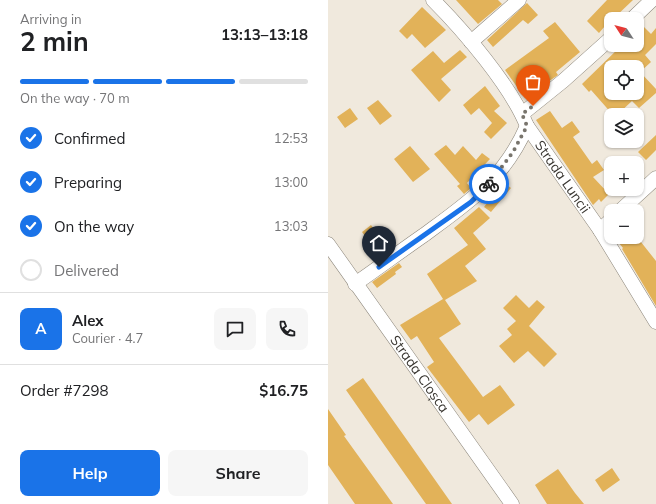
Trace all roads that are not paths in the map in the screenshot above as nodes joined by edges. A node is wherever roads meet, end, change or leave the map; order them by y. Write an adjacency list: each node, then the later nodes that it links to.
1 (432, 0): 5 (street, Strada Luncii)
2 (518, 0): 5 (street)
3 (652, 0): 4 (street)
4 (639, 12)
5 (471, 42): 7 (street, Strada Luncii)
6 (604, 44): 7 (street)
7 (525, 120): 11 (street, Strada Luncii); 13 (street)
8 (656, 178): 9 (street)
9 (628, 204)
10 (604, 226): 11 (street)
11 (600, 230): 14 (street, Strada Luncii)
12 (328, 244): 13 (street, Strada Cloșca)
13 (355, 284): 15 (street, Strada Cloșca)
14 (656, 322)
15 (512, 504)

